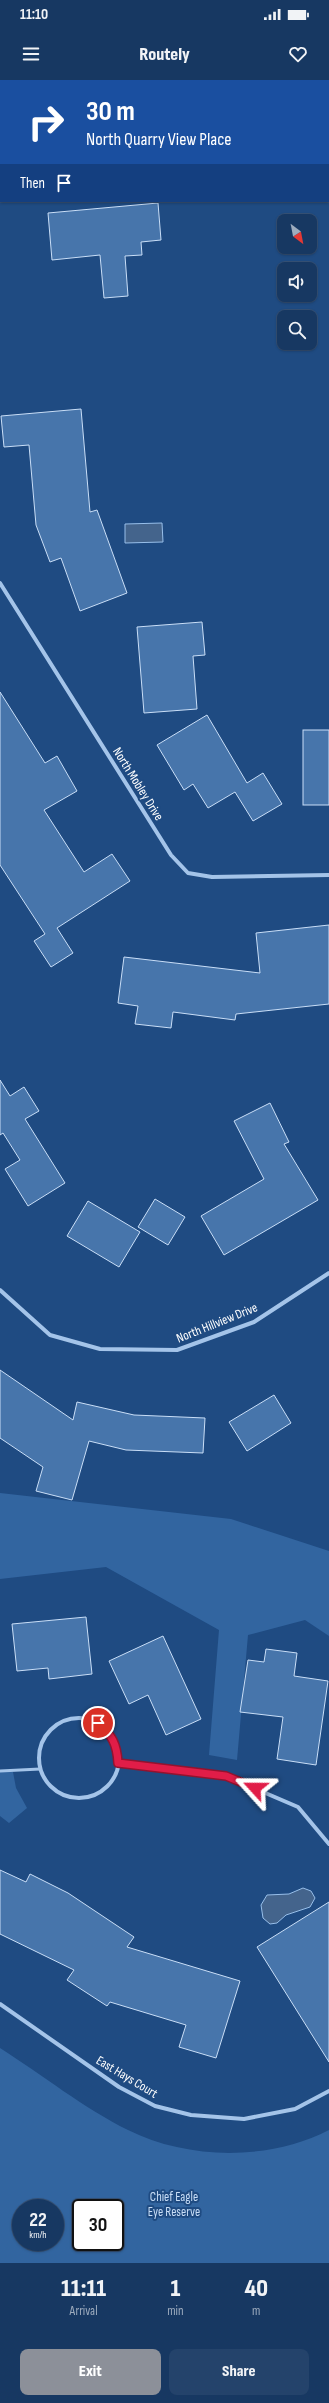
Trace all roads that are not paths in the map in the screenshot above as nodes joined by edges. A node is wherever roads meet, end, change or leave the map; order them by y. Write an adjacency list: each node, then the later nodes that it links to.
1 (0, 583): 2 (street, North Mobley Drive)
2 (329, 875)
3 (329, 1273): 4 (street, North Hillview Drive)
4 (0, 1290)
5 (118, 1763): 6 (street); 6 (street); 8 (street)
6 (40, 1769): 7 (lane)
7 (0, 1770)
8 (329, 1844)
9 (0, 2004): 10 (street, East Hays Court)
10 (329, 2092)

